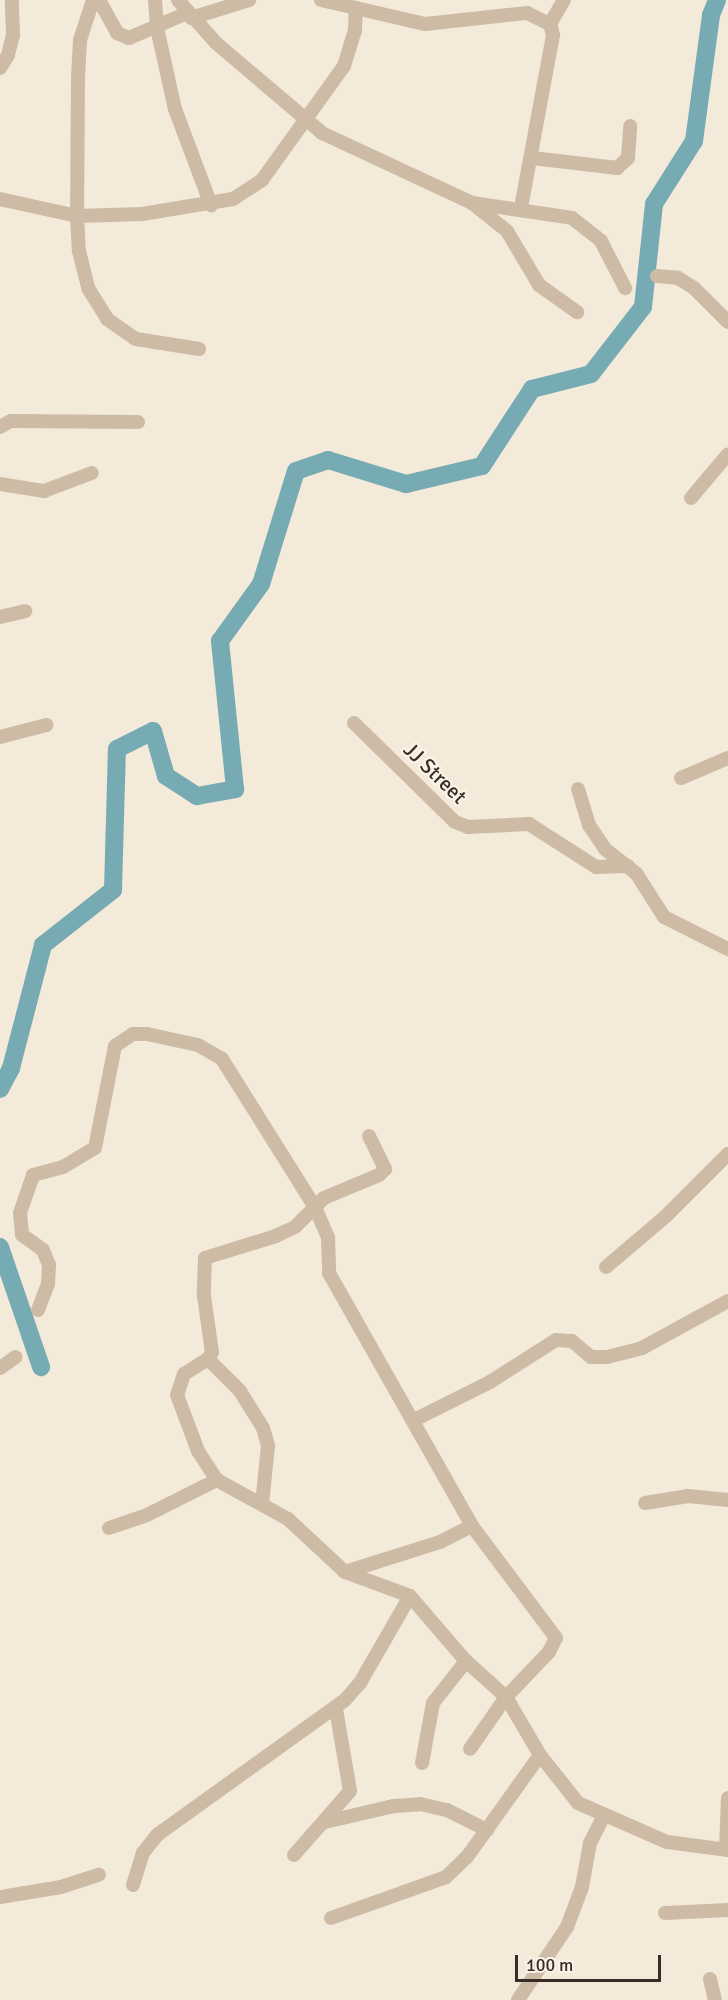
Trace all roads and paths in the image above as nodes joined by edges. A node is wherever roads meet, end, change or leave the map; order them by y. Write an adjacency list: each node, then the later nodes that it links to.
1 (12, 0): 15 (street)
2 (93, 0): 23 (street)
3 (99, 0): 14 (street)
4 (155, 0): 14 (street)
5 (178, 0): 12 (street)
6 (249, 0): 12 (street)
7 (321, 0): 10 (street)
8 (504, 0): 11 (street)
9 (564, 0): 13 (street)
10 (353, 5): 11 (street); 16 (street)
11 (501, 14): 13 (street)
12 (189, 16): 14 (street); 16 (street)
13 (550, 24): 18 (street)
14 (157, 28): 21 (street)
15 (0, 68)
16 (303, 118): 20 (street); 21 (street)
17 (630, 126): 18 (street)
18 (532, 158): 22 (street)
19 (0, 199): 23 (street)
20 (472, 203): 22 (street); 26 (street)
21 (211, 205): 23 (street)
22 (521, 208): 25 (street)
23 (77, 216): 28 (street)
24 (657, 276): 27 (street)
25 (625, 288)
26 (577, 312)
27 (728, 322)
28 (199, 349)
29 (138, 422): 30 (street)
30 (0, 428)
31 (728, 454): 34 (street)
32 (92, 473): 33 (street)
33 (0, 484)
34 (692, 498)
35 (25, 611): 36 (street)
36 (0, 616)
37 (354, 723): 43 (street, JJ Street)
38 (46, 725): 39 (street)
39 (0, 736)
40 (728, 758): 41 (street)
41 (681, 777)
42 (578, 789): 43 (street)
43 (628, 866): 44 (street)
44 (728, 949)
45 (369, 1136): 47 (street)
46 (728, 1154): 48 (street)
47 (315, 1207): 50 (street); 52 (street); 54 (street)
48 (606, 1267)
49 (728, 1301): 54 (street)
50 (38, 1310)
51 (16, 1357): 53 (street)
52 (208, 1359): 55 (street); 58 (street)
53 (0, 1368)
54 (414, 1420): 59 (street)
55 (217, 1480): 58 (street); 60 (street)
56 (728, 1500): 57 (street)
57 (645, 1503)
58 (262, 1504): 61 (street)
59 (472, 1526): 61 (street); 64 (street)
60 (109, 1528)
61 (345, 1572): 62 (street)
62 (410, 1596): 63 (street); 65 (street)
63 (466, 1661): 64 (street); 68 (street)
64 (506, 1697): 66 (street); 67 (street)
65 (336, 1709): 71 (street); 76 (street)
66 (470, 1749)
67 (540, 1755): 70 (street); 72 (street)
68 (422, 1763)
69 (728, 1798): 73 (street)
70 (604, 1816): 73 (street); 82 (street)
71 (326, 1822): 72 (street); 74 (street)
72 (487, 1830): 80 (street)
73 (727, 1850)
74 (294, 1855)
75 (99, 1875): 77 (street)
76 (133, 1885)
77 (0, 1897)
78 (728, 1910): 79 (street)
79 (665, 1912)
80 (331, 1918)
81 (710, 1979): 83 (street)
82 (518, 2000)
83 (715, 2000)

